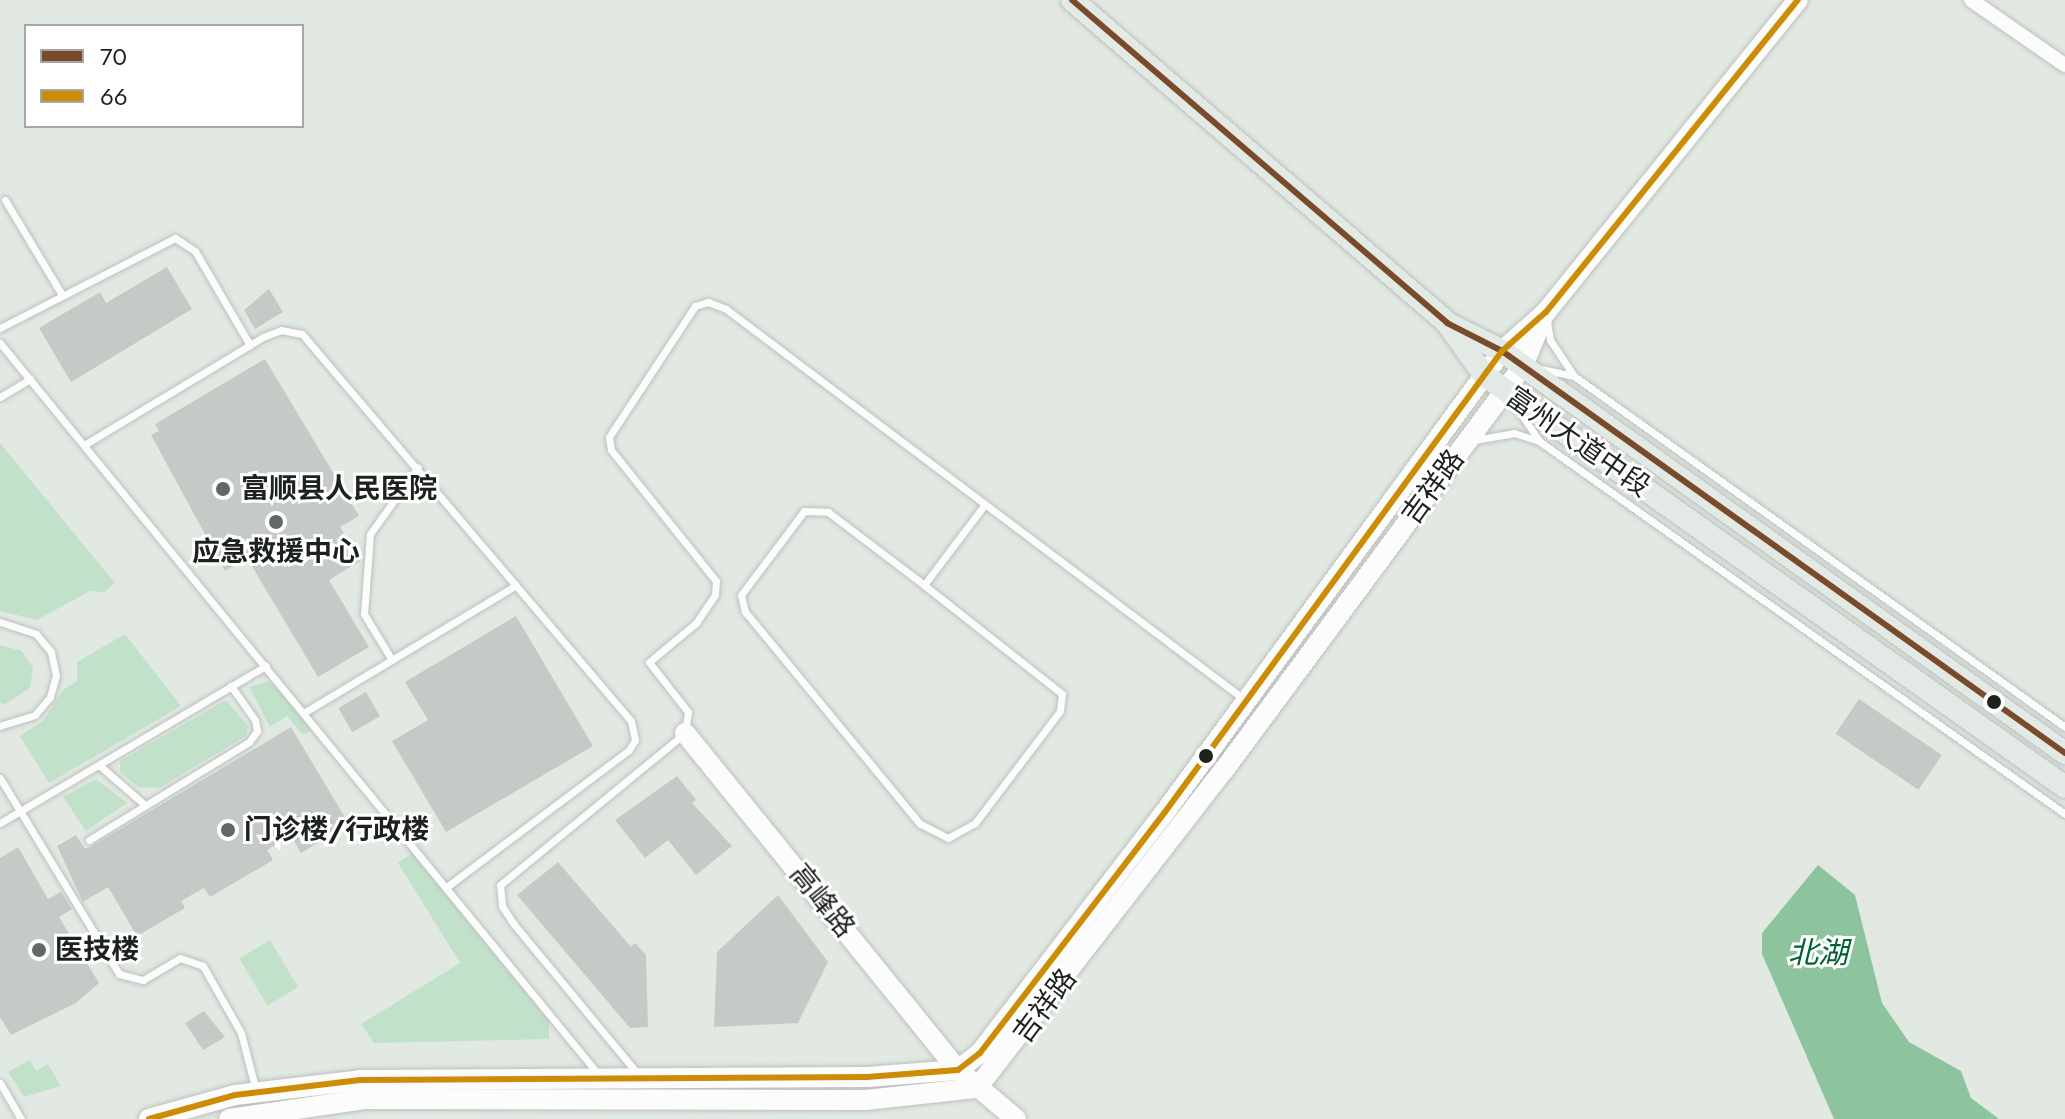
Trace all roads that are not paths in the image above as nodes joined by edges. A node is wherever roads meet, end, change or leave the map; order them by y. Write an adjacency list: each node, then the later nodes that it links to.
1 (1072, 0): 8 (main road)
2 (1798, 0): 7 (main road, 吉祥路)
3 (1971, 0): 4 (street)
4 (2065, 65)
5 (5, 200): 6 (lane)
6 (62, 295): 9 (lane); 11 (lane)
7 (1546, 312): 12 (main road, 吉祥路); 13 (main road, 吉祥路); 15 (lane)
8 (1447, 323): 12 (main road, 富州大道中段); 14 (main road, 富州大道中段)
9 (0, 328)
10 (0, 343): 16 (lane)
11 (250, 345): 21 (lane); 22 (lane)
12 (1502, 351): 13 (main road, 富州大道中段); 14 (main road, 吉祥路)
13 (1523, 366): 15 (lane); 17 (main road, 吉祥路); 35 (main road, 富州大道中段)
14 (1484, 375): 17 (main road, 富州大道中段); 30 (main road, 吉祥路)
15 (1574, 376): 33 (lane)
16 (30, 379): 18 (lane); 21 (lane)
17 (1505, 390): 19 (lane); 20 (main road, 吉祥路); 38 (main road, 富州大道中段)
18 (0, 397)
19 (1539, 441): 20 (lane); 41 (lane)
20 (1465, 443): 49 (main road, 吉祥路)
21 (84, 445): 28 (lane)
22 (418, 467): 24 (lane); 27 (lane)
23 (985, 504): 25 (lane); 30 (lane); 34 (lane)
24 (516, 585): 27 (lane); 44 (lane)
25 (924, 585): 25 (lane)
26 (0, 622): 32 (lane)
27 (392, 660): 31 (lane)
28 (266, 666): 29 (lane); 31 (lane)
29 (231, 686): 36 (lane); 39 (lane)
30 (1246, 701): 45 (main road, 吉祥路)
31 (305, 712): 44 (lane)
32 (0, 726)
33 (2065, 727)
34 (685, 733): 45 (main road, 高峰路); 47 (lane)
35 (2065, 753)
36 (99, 765): 39 (lane); 40 (lane)
37 (0, 778): 40 (lane)
38 (2065, 787)
39 (145, 805): 43 (lane)
40 (19, 811): 42 (lane); 50 (lane)
41 (2065, 814)
42 (0, 823)
43 (89, 840)
44 (449, 885): 46 (lane)
45 (958, 1070): 47 (main road); 49 (main road, 高峰路)
46 (600, 1076): 47 (main road); 50 (main road)
47 (640, 1077)
48 (0, 1083): 51 (lane)
49 (977, 1088): 53 (main road); 54 (main road, 高峰路)
50 (257, 1093): 52 (main road)
51 (21, 1119)
52 (149, 1119)
53 (229, 1119)
54 (1016, 1119)

